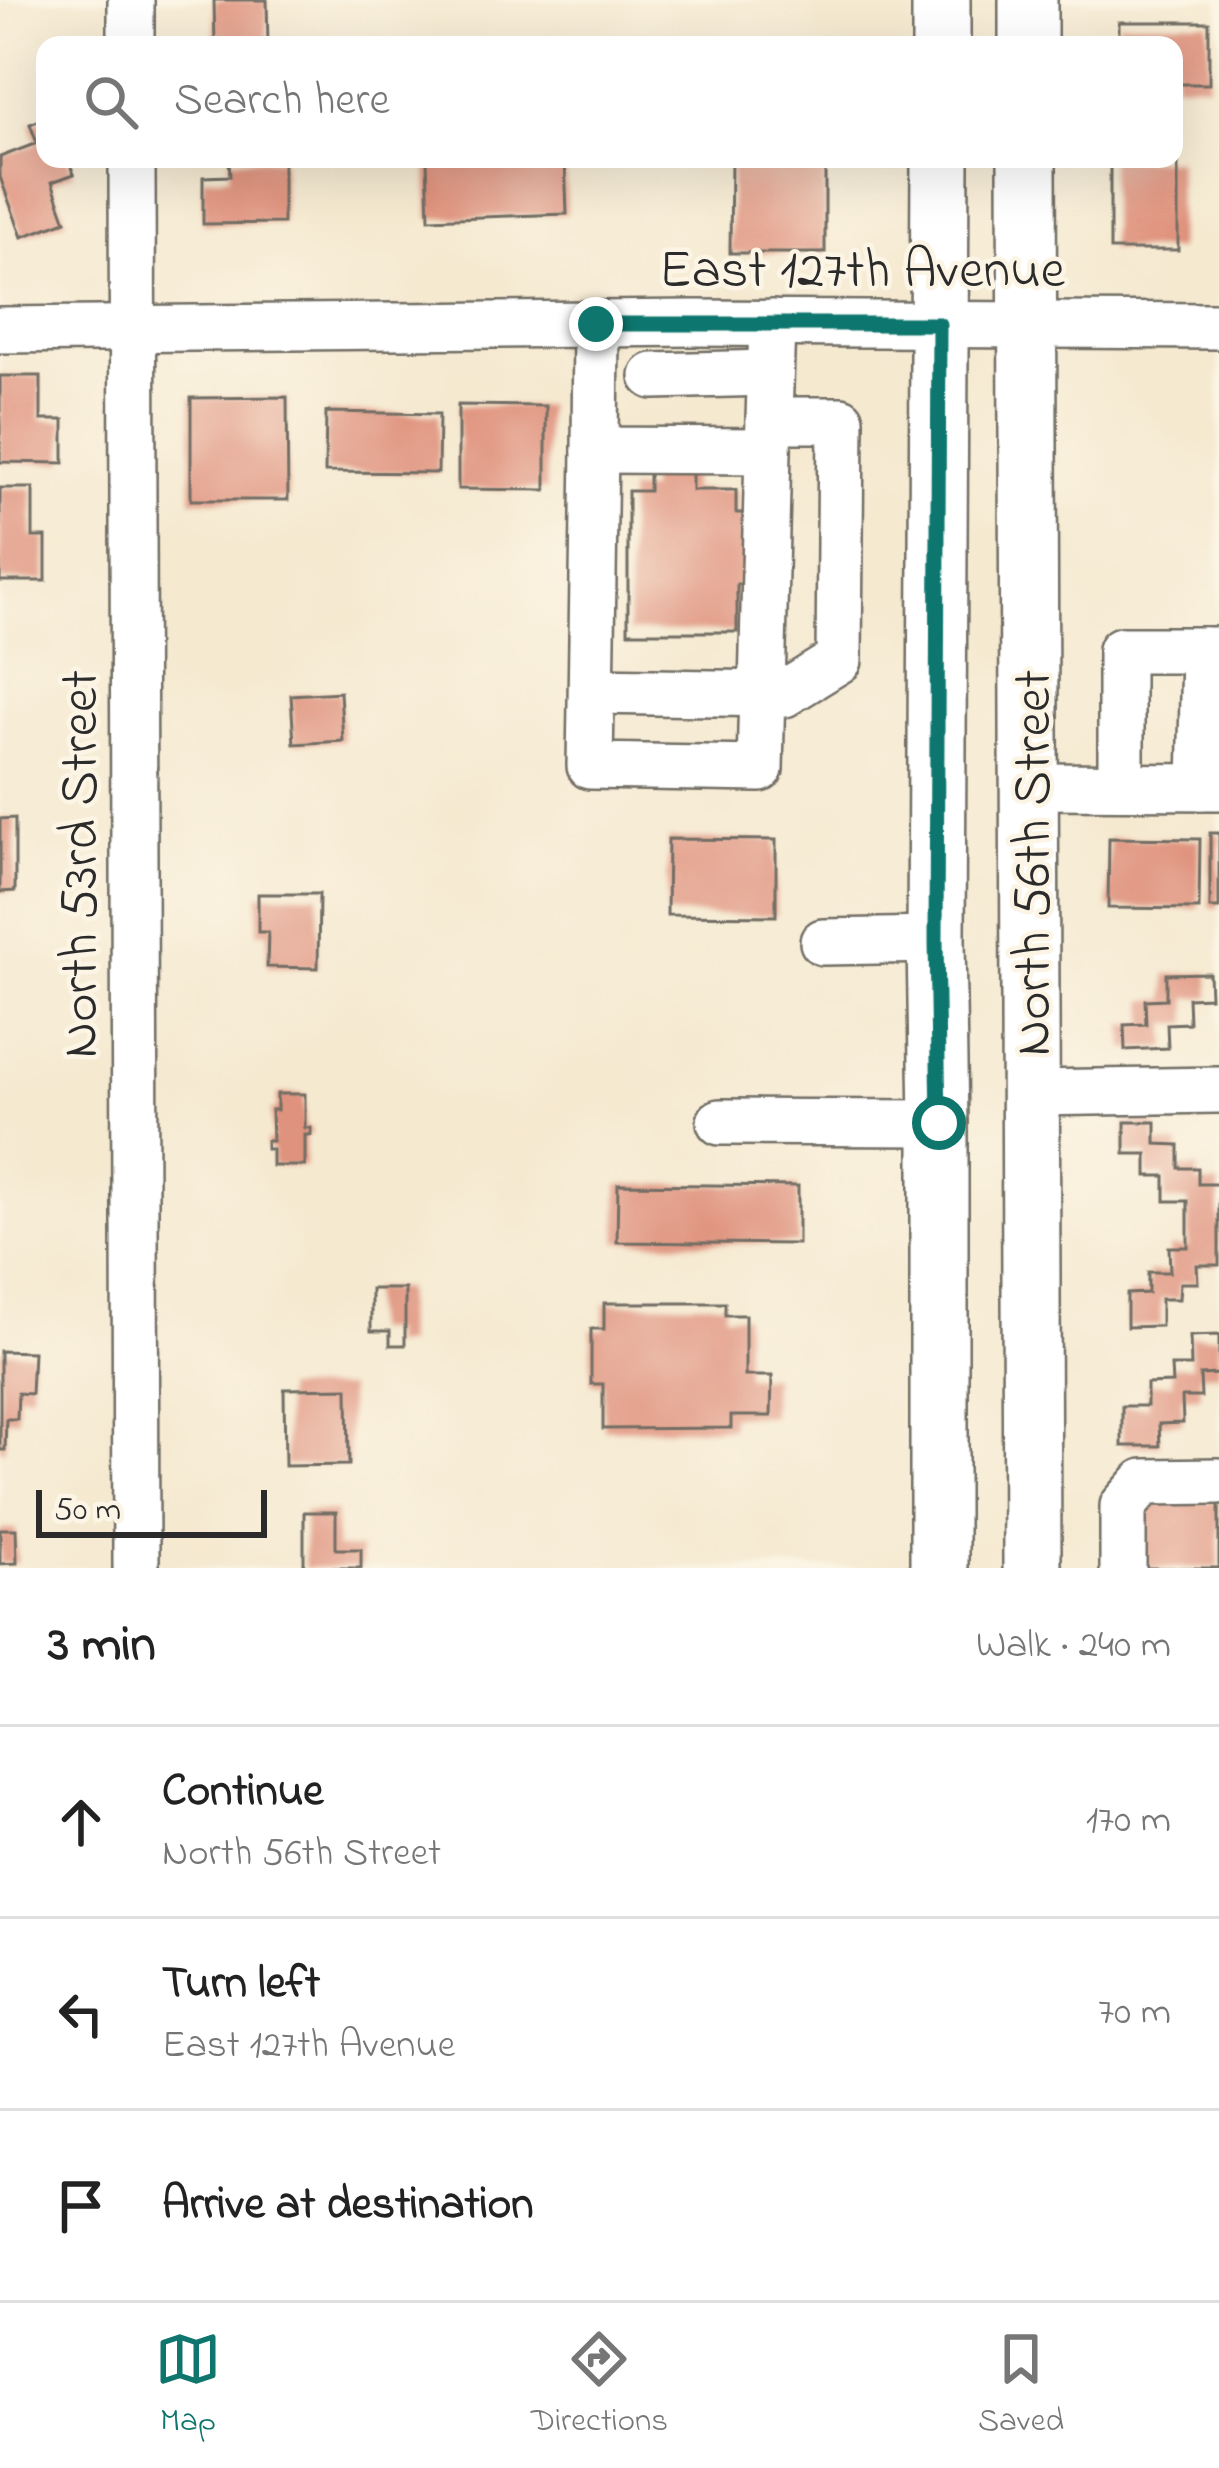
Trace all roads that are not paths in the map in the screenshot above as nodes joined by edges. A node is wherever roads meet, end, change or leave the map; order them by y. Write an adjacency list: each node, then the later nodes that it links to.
1 (131, 0): 4 (street)
2 (941, 0): 5 (main road)
3 (1028, 0): 6 (main road)
4 (131, 36)
5 (940, 36)
6 (1028, 36)
7 (132, 168): 15 (street, North 53rd Street)
8 (940, 168): 12 (main road, North 56th Street)
9 (1027, 168): 13 (main road, North 56th Street)
10 (772, 323): 11 (street, East 127th Avenue); 12 (street, East 127th Avenue); 17 (street)
11 (596, 324): 15 (street, East 127th Avenue); 20 (street)
12 (939, 324): 13 (street, East 127th Avenue); 27 (main road, North 56th Street)
13 (1027, 325): 14 (street, East 127th Avenue); 24 (main road, North 56th Street)
14 (1219, 326)
15 (132, 329): 16 (street, East 127th Avenue); 34 (street, North 53rd Street)
16 (0, 330)
17 (770, 373): 18 (street); 19 (street)
18 (653, 376)
19 (768, 436): 20 (street); 23 (street); 23 (street)
20 (595, 450): 22 (street)
21 (1212, 650): 25 (street); 26 (street)
22 (592, 691): 23 (street); 23 (street)
23 (764, 694)
24 (1030, 786): 25 (street); 30 (main road, North 56th Street)
25 (1121, 786): 26 (street)
26 (1210, 787)
27 (936, 940): 28 (street); 32 (main road, North 56th Street)
28 (823, 942)
29 (1219, 1090): 30 (street)
30 (1032, 1093): 36 (main road, North 56th Street)
31 (720, 1122): 32 (street)
32 (939, 1123): 35 (main road, North 56th Street)
33 (1219, 1481): 37 (street)
34 (136, 1568)
35 (939, 1568)
36 (1032, 1568)
37 (1124, 1568)

